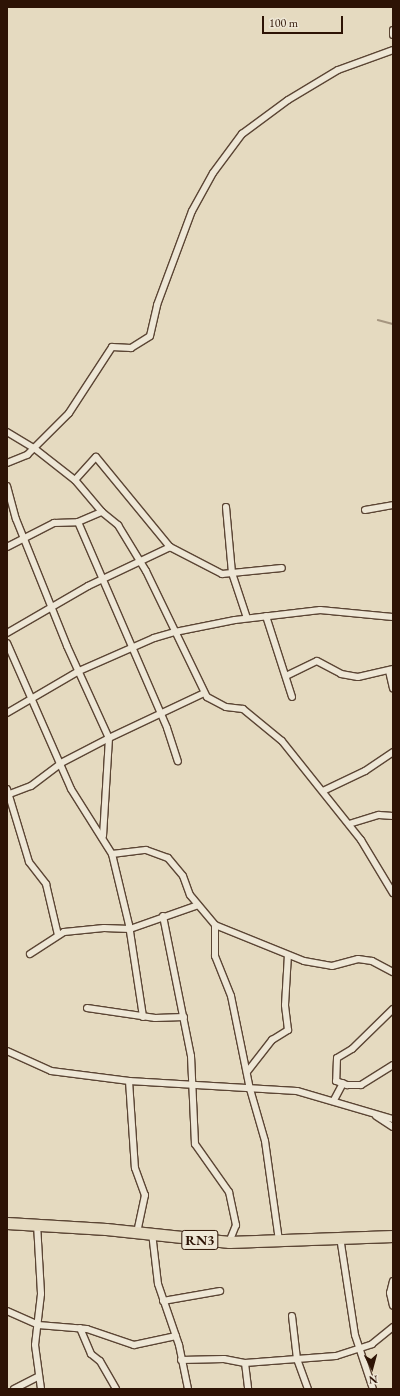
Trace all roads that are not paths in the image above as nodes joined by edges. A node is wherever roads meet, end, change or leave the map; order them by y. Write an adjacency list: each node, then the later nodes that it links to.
1 (393, 30): 2 (street)
2 (393, 35)
3 (393, 50): 5 (street)
4 (7, 432): 5 (street)
5 (34, 448): 6 (street); 7 (street)
6 (7, 463)
7 (75, 480): 12 (street); 16 (street)
8 (7, 486): 14 (street)
9 (393, 505): 11 (street)
10 (226, 507): 19 (street)
11 (365, 510)
12 (102, 512): 13 (street); 17 (street)
13 (78, 522): 14 (street); 20 (street)
14 (24, 538): 15 (street); 21 (street)
15 (7, 547)
16 (170, 547): 17 (street); 19 (street)
17 (141, 562): 20 (street); 25 (street)
18 (282, 568): 19 (street)
19 (232, 573): 24 (street)
20 (102, 579): 21 (street); 28 (street)
21 (52, 607): 26 (street); 30 (street)
22 (266, 616): 23 (street); 24 (street); 31 (street)
23 (393, 617)
24 (247, 618): 25 (street)
25 (175, 632): 28 (street); 33 (street)
26 (7, 633)
27 (7, 643): 35 (street)
28 (132, 648): 30 (street); 36 (street)
29 (391, 670): 31 (street); 32 (street)
30 (79, 671): 35 (street); 38 (street)
31 (286, 676): 34 (street)
32 (393, 689)
33 (204, 693): 36 (street); 42 (street)
34 (292, 697)
35 (30, 700): 37 (street); 41 (street)
36 (160, 712): 38 (street); 40 (street)
37 (7, 713)
38 (109, 738): 41 (street); 46 (street)
39 (393, 752): 42 (street)
40 (178, 761)
41 (60, 763): 43 (street); 46 (street)
42 (323, 790): 45 (street)
43 (8, 793): 53 (street)
44 (393, 816): 45 (street)
45 (349, 824): 48 (street)
46 (103, 836): 47 (street)
47 (112, 854): 49 (street); 52 (street)
48 (393, 893)
49 (198, 905): 50 (street); 51 (street)
50 (163, 916): 52 (street); 60 (street)
51 (215, 925): 55 (street); 63 (street)
52 (130, 929): 53 (street); 59 (street)
53 (58, 935): 54 (street)
54 (30, 954)
55 (288, 955): 56 (street); 63 (street)
56 (393, 972)
57 (87, 1008): 59 (street)
58 (393, 1009): 65 (street)
59 (143, 1017): 60 (street)
60 (184, 1017): 66 (street)
61 (7, 1051): 64 (street)
62 (393, 1065): 65 (street)
63 (247, 1072): 67 (street)
64 (129, 1081): 66 (street); 74 (street)
65 (343, 1084): 68 (street)
66 (194, 1085): 67 (street); 79 (street)
67 (250, 1089): 68 (street); 78 (street)
68 (334, 1100): 69 (street)
69 (373, 1114): 70 (street); 71 (street)
70 (393, 1119)
71 (393, 1127)
72 (7, 1223): 73 (highway, RN3)
73 (37, 1224): 74 (highway, RN3); 86 (street)
74 (137, 1232): 75 (highway, RN3)
75 (152, 1233): 79 (highway, RN3); 82 (street)
76 (393, 1236): 77 (highway, RN3)
77 (340, 1237): 78 (highway, RN3); 92 (street)
78 (279, 1240): 79 (highway, RN3)
79 (230, 1242)
80 (393, 1281): 83 (street)
81 (220, 1291): 82 (street)
82 (164, 1301): 90 (street)
83 (393, 1306)
84 (7, 1311): 86 (street)
85 (292, 1316): 93 (street)
86 (38, 1325): 88 (street); 96 (street)
87 (393, 1327): 91 (street)
88 (80, 1328): 90 (street); 99 (street)
89 (393, 1335): 91 (street)
90 (176, 1336): 94 (street)
91 (385, 1336): 92 (street)
92 (359, 1348): 93 (street); 103 (street)
93 (297, 1359): 95 (street); 102 (street)
94 (181, 1360): 95 (street); 100 (street)
95 (245, 1363): 101 (street)
96 (39, 1376): 97 (street); 98 (street)
97 (14, 1389)
98 (41, 1389)
99 (116, 1389)
100 (188, 1389)
101 (248, 1389)
102 (308, 1389)
103 (373, 1389)

